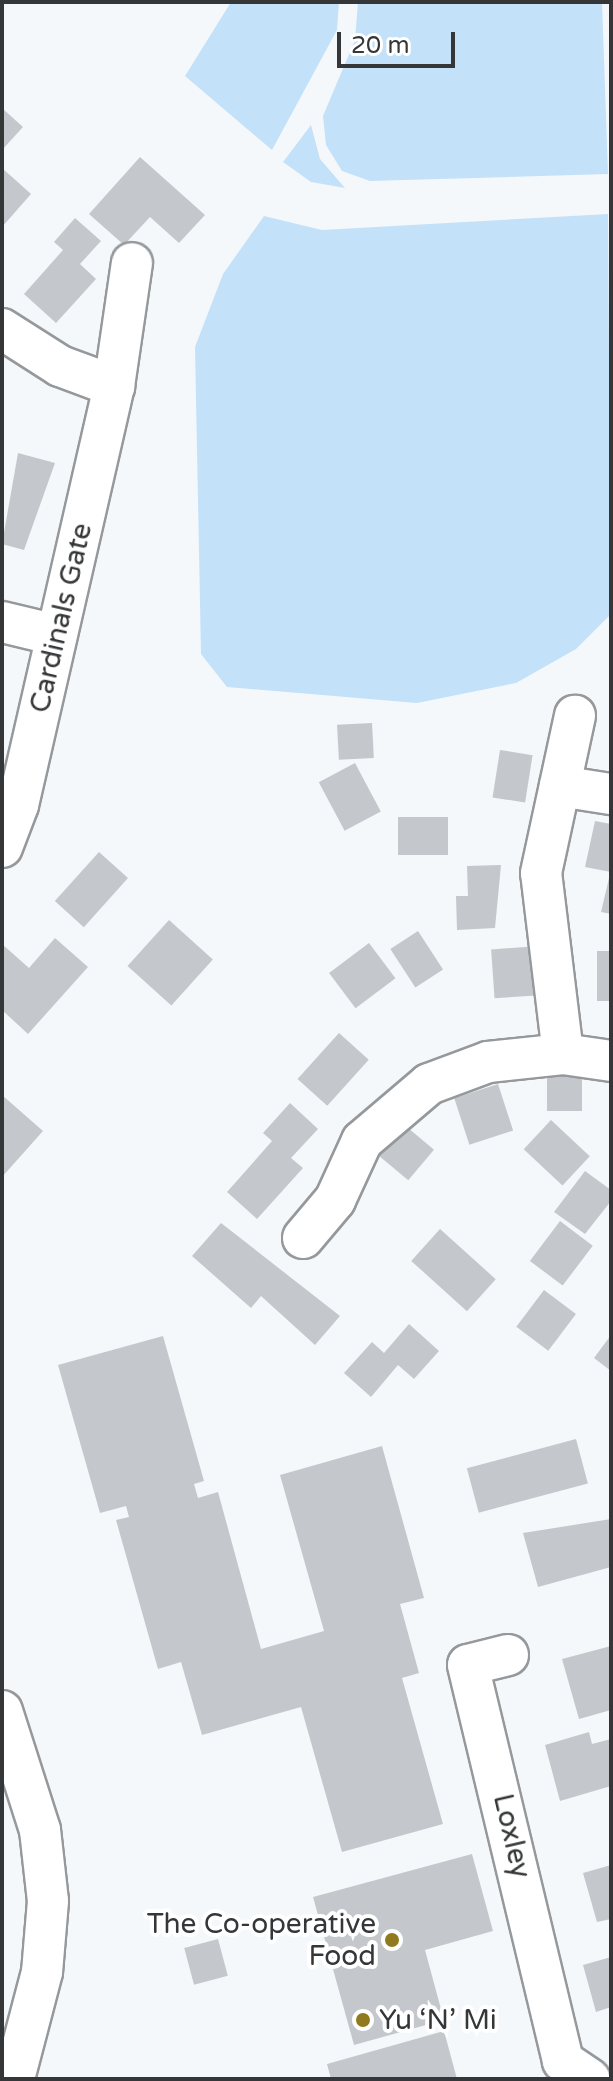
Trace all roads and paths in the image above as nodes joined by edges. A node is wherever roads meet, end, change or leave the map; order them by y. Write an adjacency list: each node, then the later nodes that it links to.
1 (132, 263): 3 (street, Cardinals Gate)
2 (2, 329): 3 (street)
3 (114, 386): 5 (street, Cardinals Gate)
4 (2, 622): 5 (street)
5 (56, 635): 9 (street, Cardinals Gate)
6 (575, 716): 7 (street)
7 (560, 786): 8 (street); 10 (street)
8 (611, 794)
9 (2, 847)
10 (563, 1054): 11 (street); 12 (street)
11 (611, 1061)
12 (303, 1238)
13 (508, 1655): 16 (street, Loxley)
14 (2, 1711): 15 (street)
15 (14, 2079)
16 (590, 2079)

